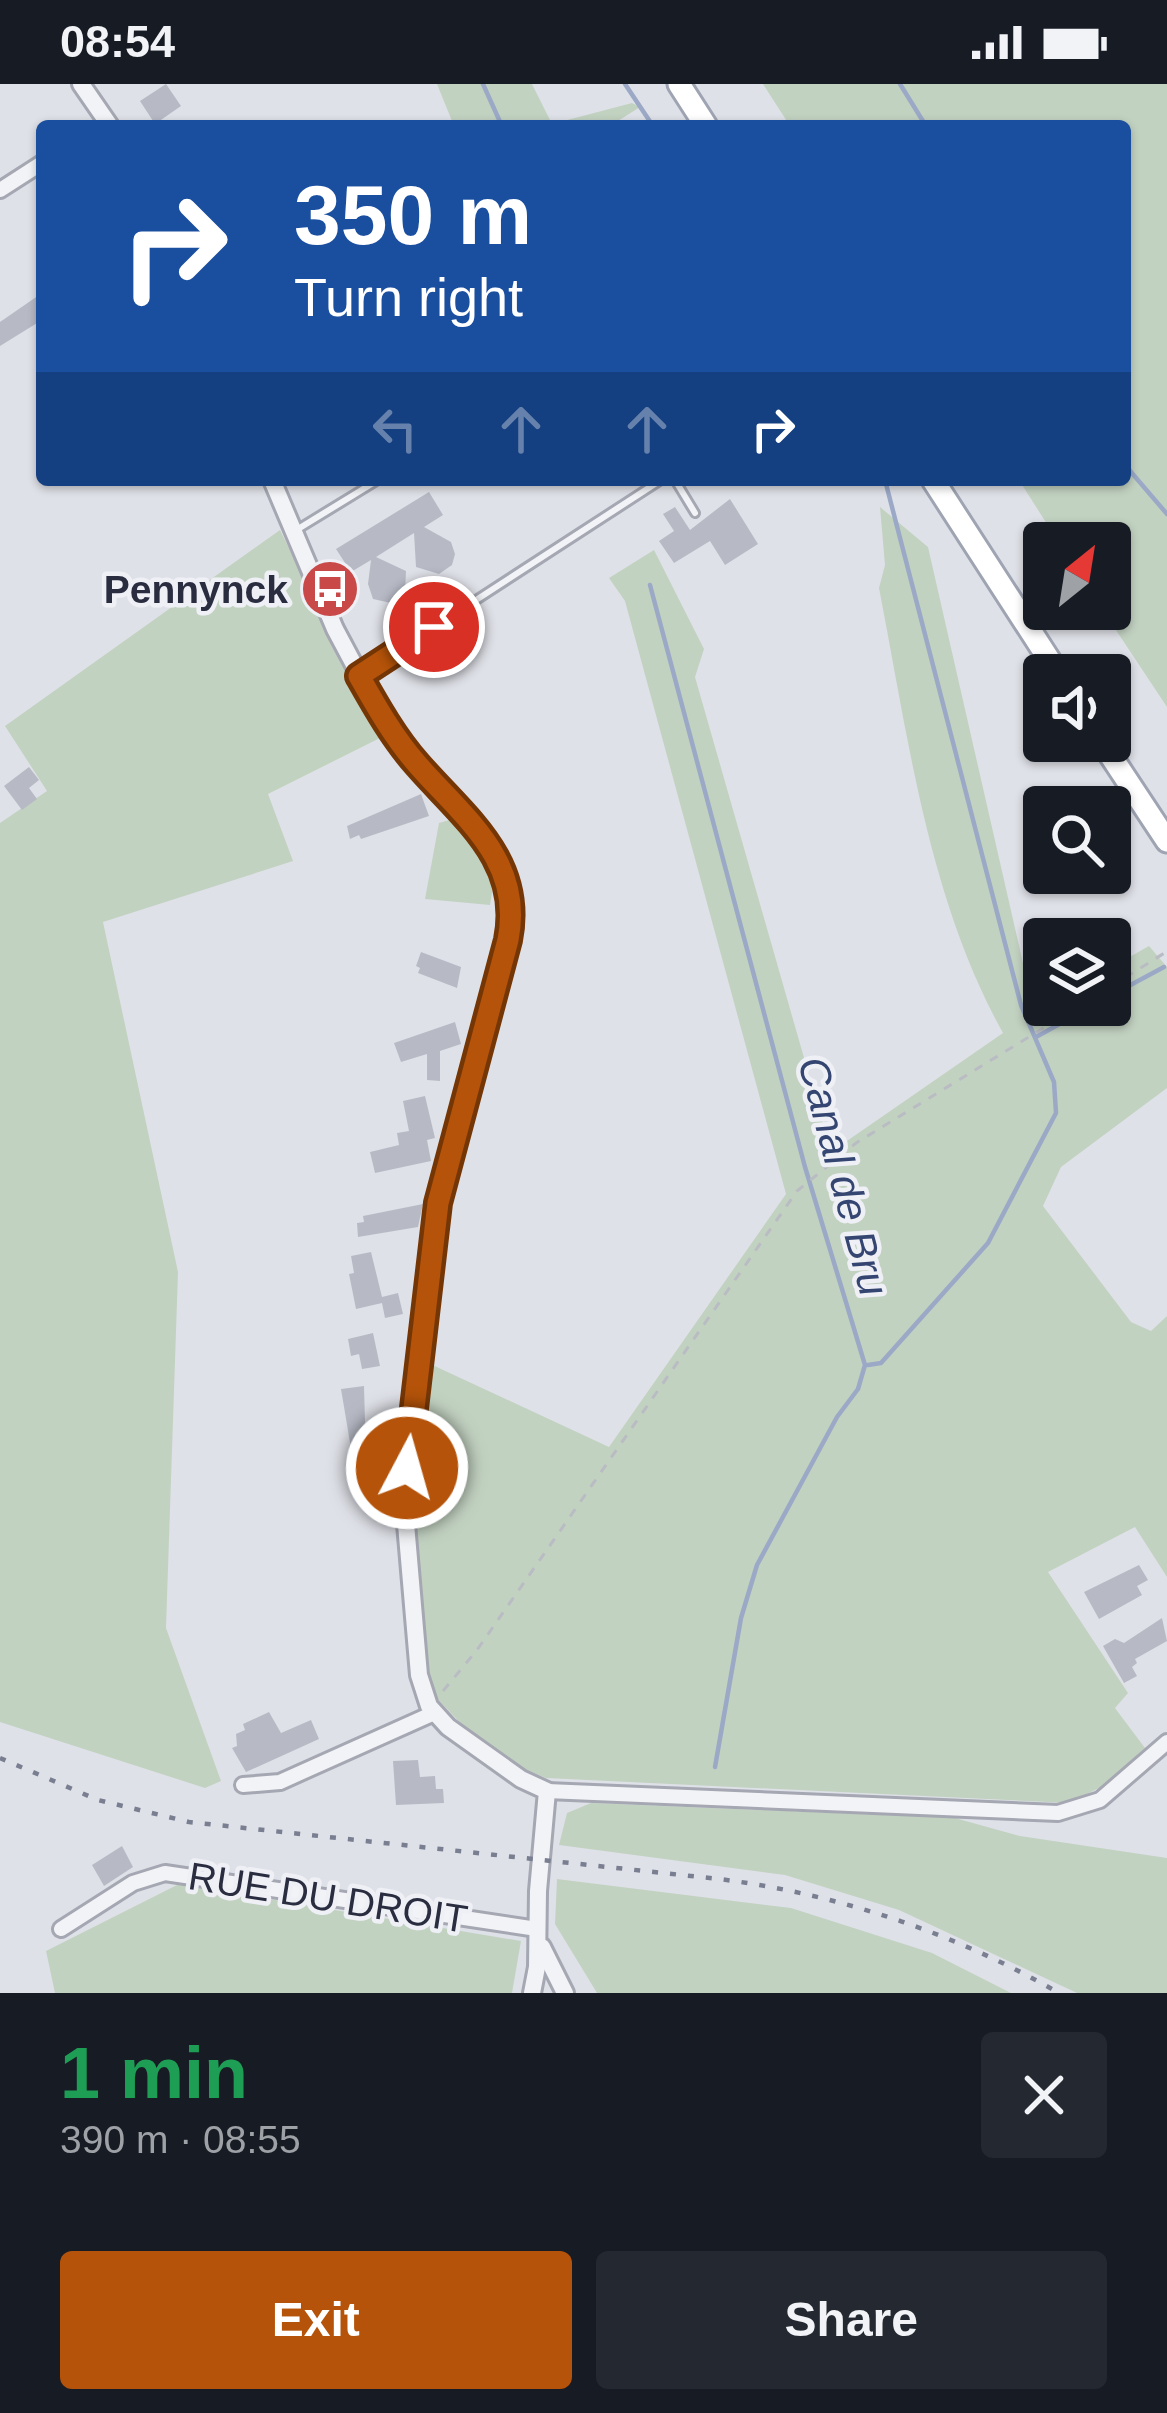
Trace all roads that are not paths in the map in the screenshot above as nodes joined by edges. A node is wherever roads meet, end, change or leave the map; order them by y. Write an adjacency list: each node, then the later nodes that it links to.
1 (81, 84): 3 (street)
2 (679, 84): 4 (main road)
3 (104, 120)
4 (702, 120)
5 (36, 167): 6 (street)
6 (0, 190)
7 (275, 486): 13 (street)
8 (368, 486): 13 (lane)
9 (652, 486): 15 (lane)
10 (679, 486): 12 (lane)
11 (937, 486): 14 (main road)
12 (695, 513)
13 (294, 531): 15 (street)
14 (1045, 654)
15 (359, 676): 18 (street)
16 (1115, 762): 17 (main road)
17 (1167, 841)
18 (432, 1709): 20 (street); 21 (street)
19 (1167, 1742): 21 (street)
20 (243, 1785)
21 (548, 1791): 23 (street)
22 (61, 1929): 23 (street, RUE DU DROIT)
23 (537, 1929): 24 (street); 25 (street)
24 (532, 1993)
25 (566, 1993)

